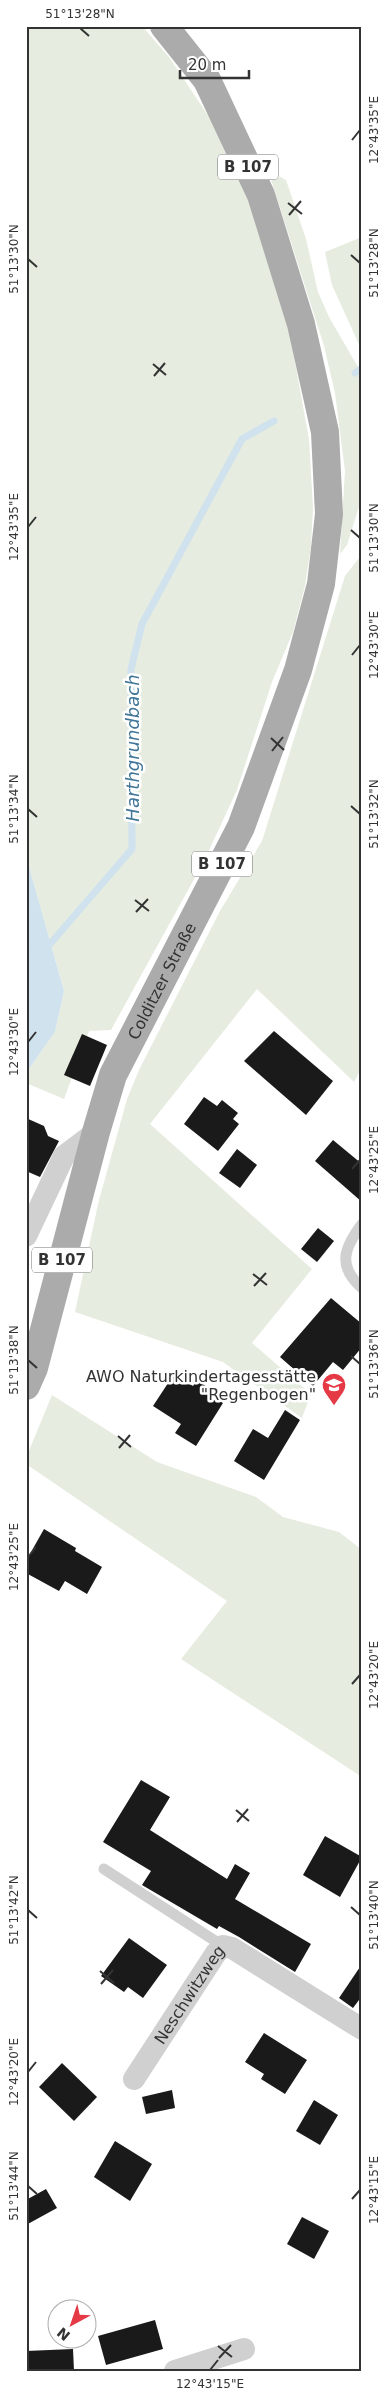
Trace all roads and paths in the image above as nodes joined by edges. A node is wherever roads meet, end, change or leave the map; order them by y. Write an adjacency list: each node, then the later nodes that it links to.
1 (164, 26): 2 (main road, Colditzer Straße / B 107)
2 (96, 1132): 4 (street); 6 (main road, Colditzer Straße / B 107)
3 (362, 1224): 5 (lane)
4 (26, 1236)
5 (362, 1288)
6 (26, 1386)
7 (104, 1869): 8 (lane)
8 (223, 1946): 9 (street, Neschwitzweg); 10 (street, Neschwitzweg)
9 (362, 2029)
10 (134, 2079)
11 (244, 2349): 12 (street)
12 (175, 2371)

